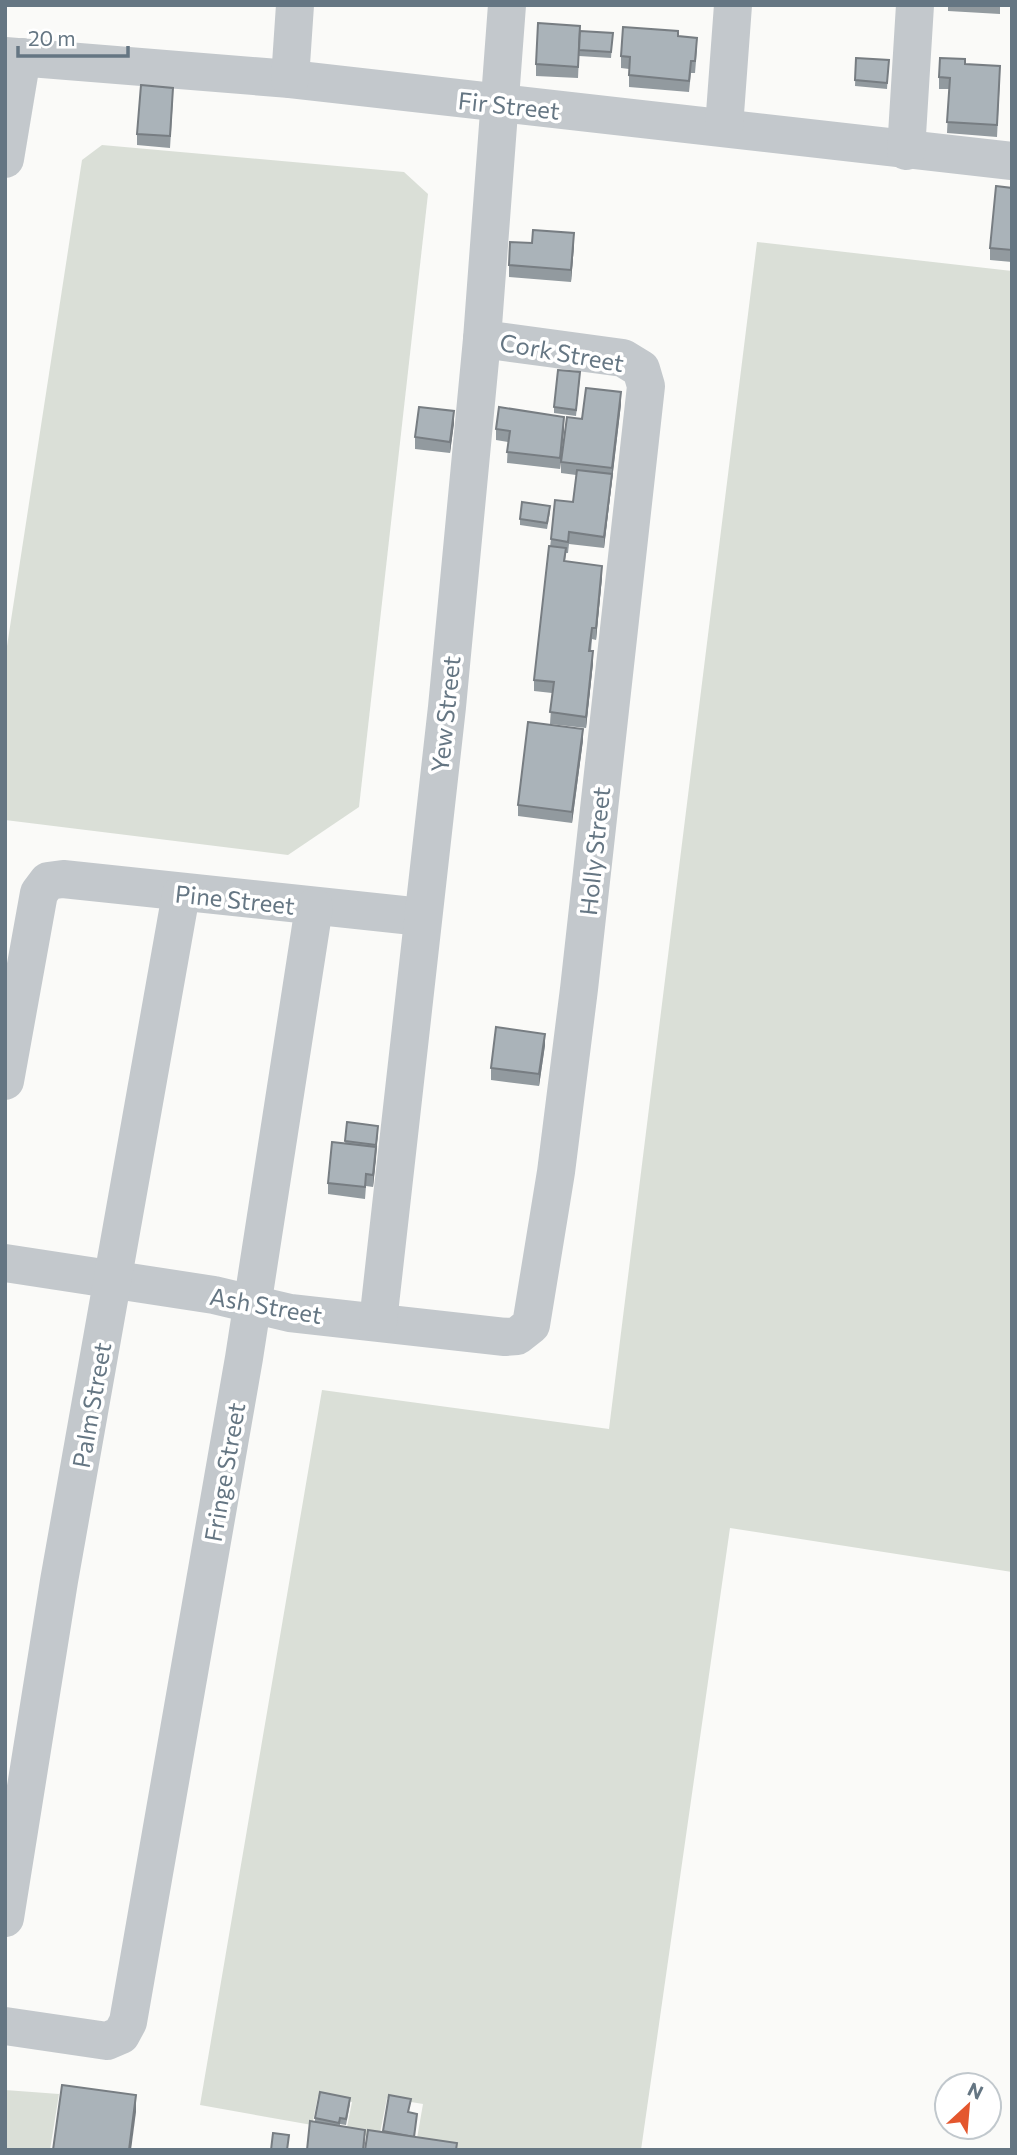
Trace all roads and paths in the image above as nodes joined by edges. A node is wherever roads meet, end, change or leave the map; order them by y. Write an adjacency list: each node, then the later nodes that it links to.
1 (295, 5): 6 (street)
2 (507, 5): 7 (street, Yew Street)
3 (733, 5): 8 (street)
4 (915, 5): 9 (street)
5 (13, 57): 6 (street, Fir Street); 10 (street)
6 (290, 79): 7 (street, Fir Street)
7 (498, 104): 8 (street, Fir Street); 12 (street, Yew Street)
8 (723, 127): 9 (street, Fir Street)
9 (906, 151): 11 (street, Fir Street)
10 (5, 159)
11 (1012, 161)
12 (482, 339): 13 (street, Cork Street); 16 (street, Yew Street)
13 (641, 369): 22 (street, Holly Street)
14 (181, 894): 15 (street, Pine Street); 17 (street, Pine Street); 19 (street, Palm Street)
15 (314, 907): 16 (street, Pine Street); 20 (street, Fringe Street)
16 (422, 917): 21 (street, Yew Street)
17 (5, 1081)
18 (5, 1263): 19 (street, Ash Street)
19 (114, 1280): 20 (street, Ash Street); 23 (street, Palm Street)
20 (252, 1303): 21 (street, Ash Street); 24 (street, Fringe Street)
21 (378, 1322): 22 (street, Ash Street)
22 (527, 1331)
23 (5, 1918)
24 (5, 2026)

